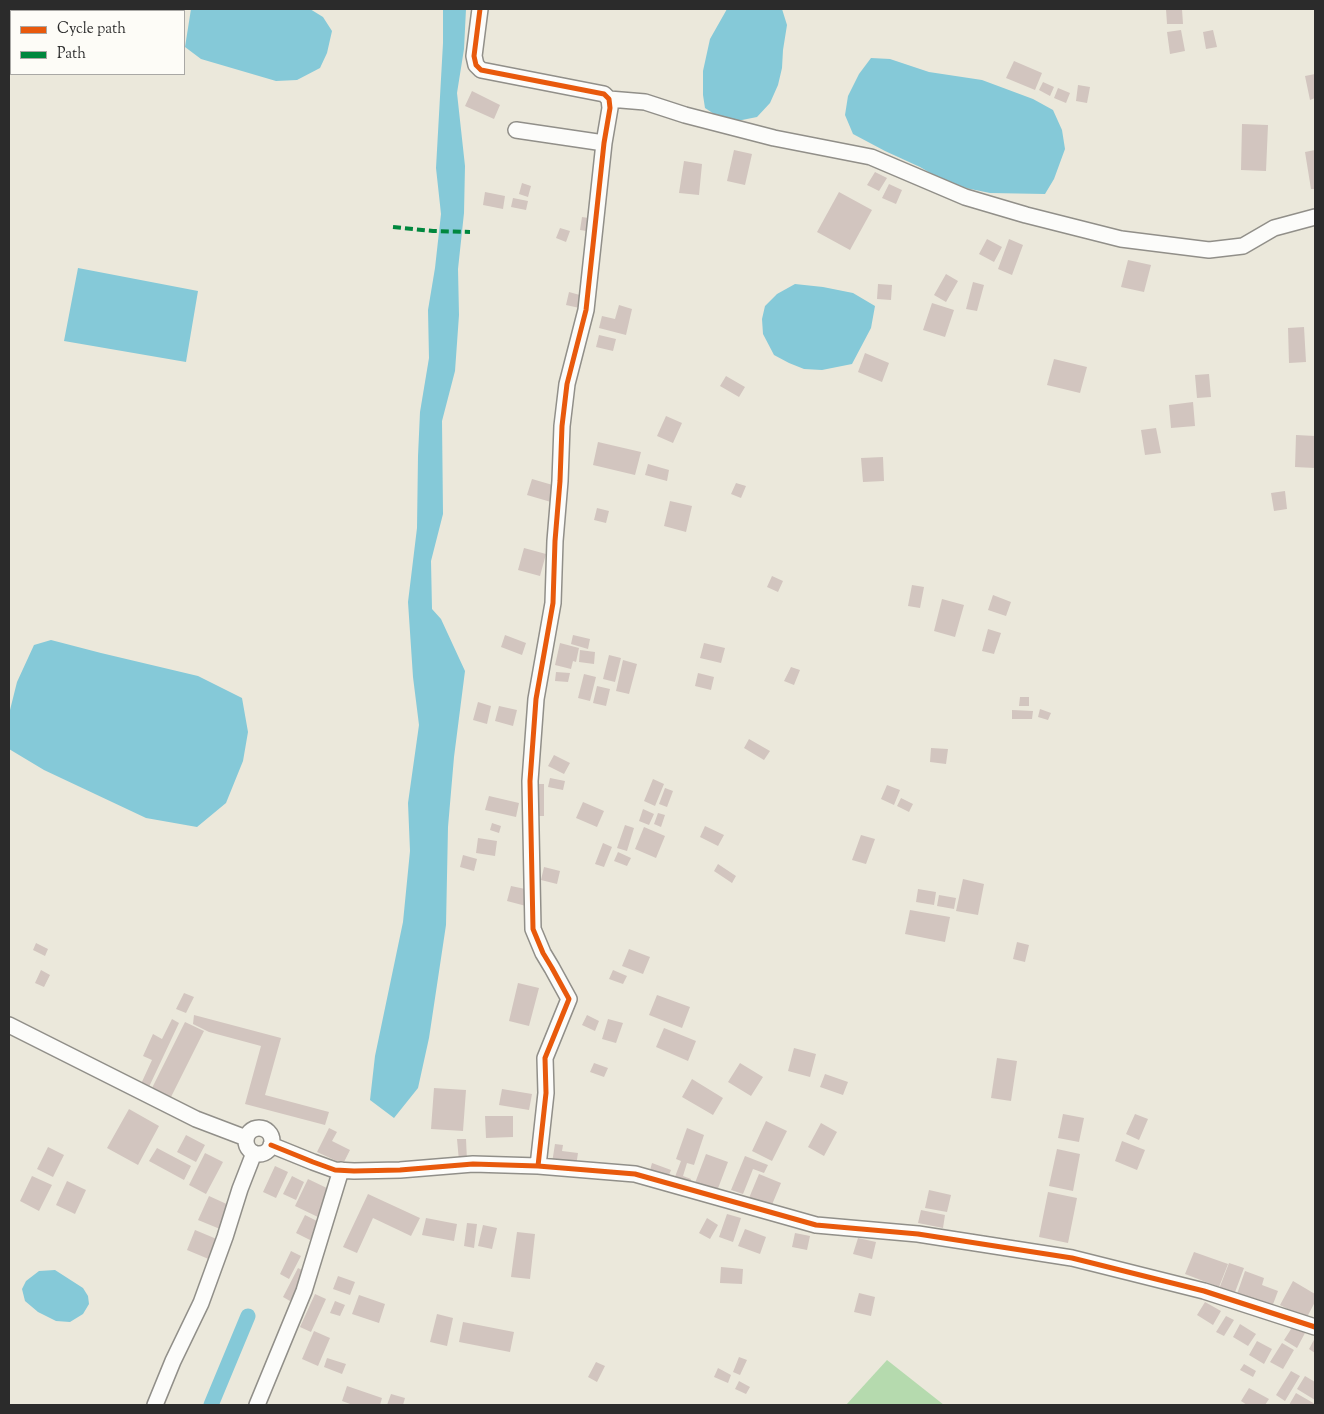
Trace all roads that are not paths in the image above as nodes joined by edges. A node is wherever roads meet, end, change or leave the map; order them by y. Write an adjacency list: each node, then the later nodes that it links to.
1 (480, 9): 2 (street)
2 (608, 99): 4 (street); 5 (street)
3 (516, 130): 4 (street)
4 (604, 143): 10 (street)
5 (1315, 217)
6 (9, 1025): 7 (street)
7 (246, 1138): 8 (street); 9 (street)
8 (271, 1144): 9 (street); 11 (street)
9 (254, 1153): 13 (street)
10 (538, 1166): 11 (street); 12 (street)
11 (341, 1170): 14 (street)
12 (1315, 1327)
13 (155, 1405)
14 (257, 1405)

